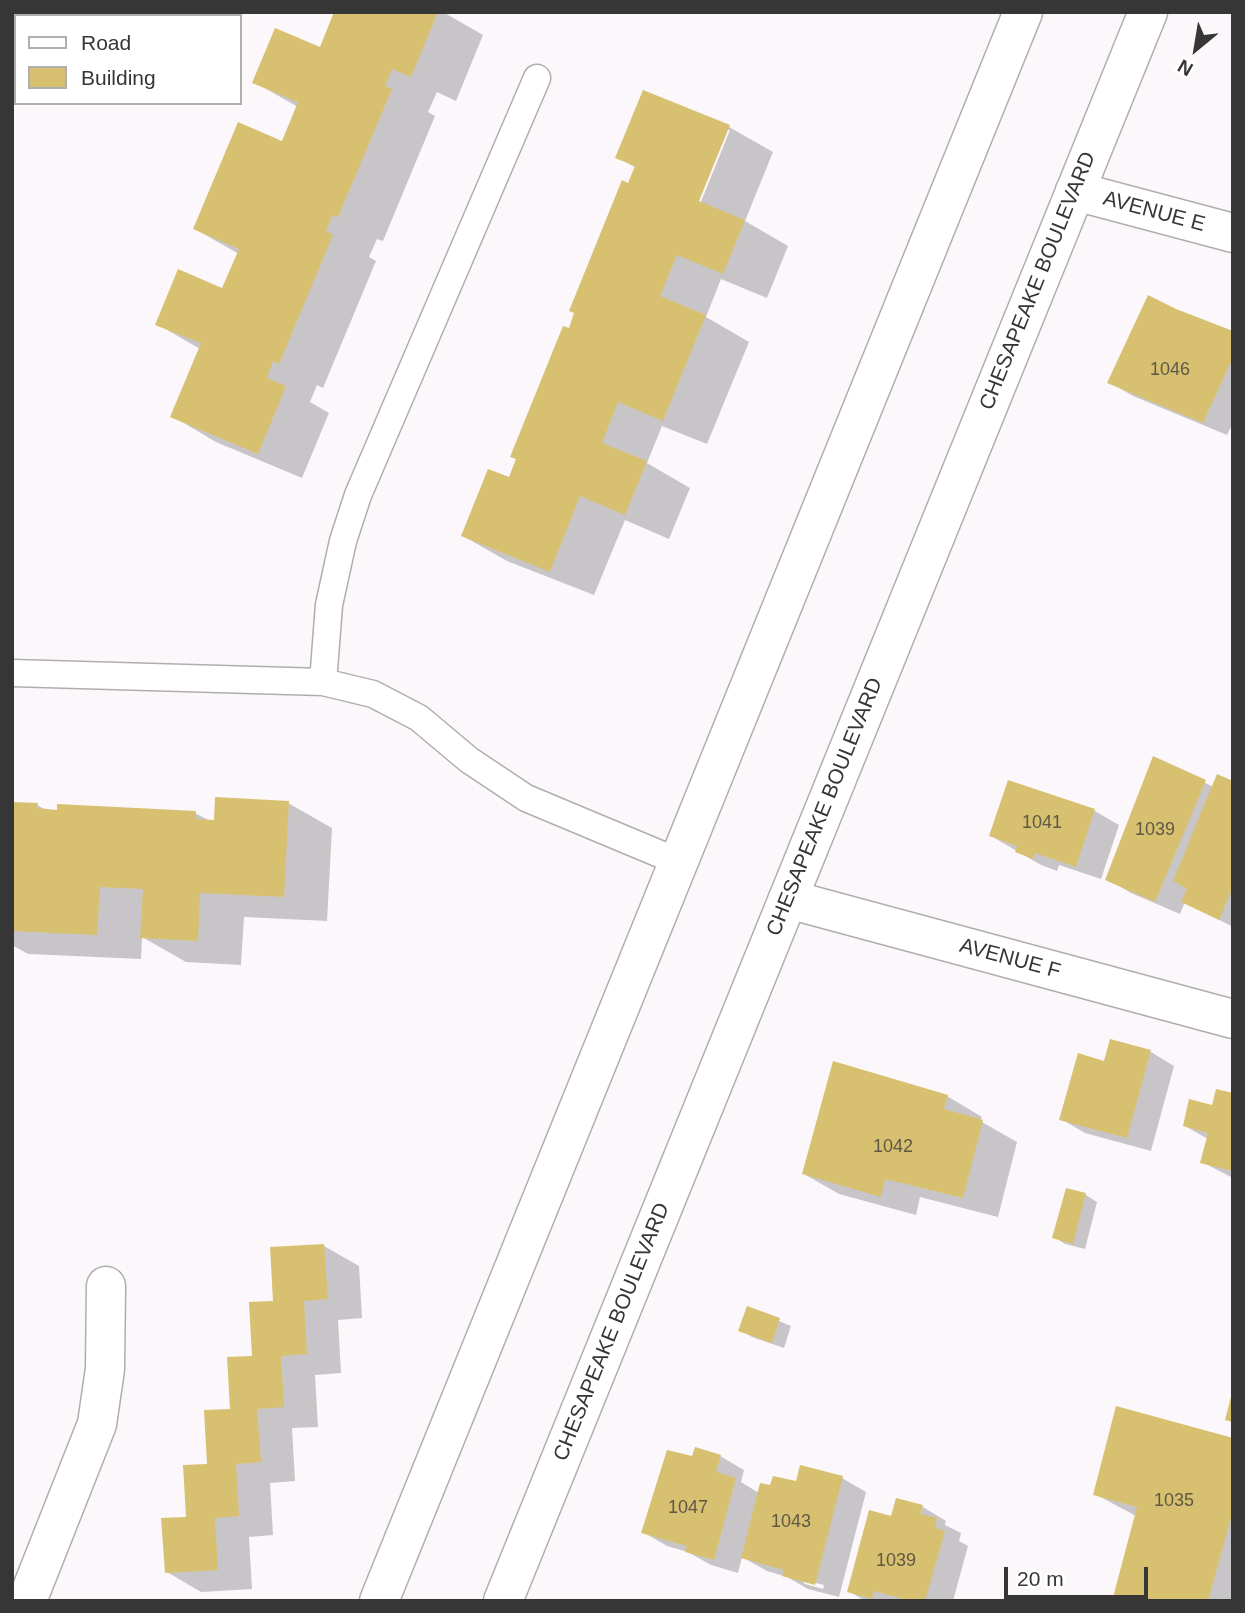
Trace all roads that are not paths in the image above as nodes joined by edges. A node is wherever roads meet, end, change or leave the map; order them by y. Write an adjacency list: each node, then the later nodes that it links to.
1 (1023, 12): 8 (main road)
2 (1148, 12): 4 (main road, CHESAPEAKE BOULEVARD)
3 (537, 78): 7 (lane)
4 (1075, 191): 5 (main road, AVENUE E); 9 (main road, CHESAPEAKE BOULEVARD)
5 (1233, 233)
6 (12, 673): 7 (lane)
7 (323, 682): 8 (lane)
8 (679, 862): 13 (main road)
9 (788, 899): 10 (main road, AVENUE F); 14 (main road, CHESAPEAKE BOULEVARD)
10 (1233, 1019)
11 (106, 1286): 12 (main road)
12 (27, 1601)
13 (379, 1601)
14 (503, 1601)

